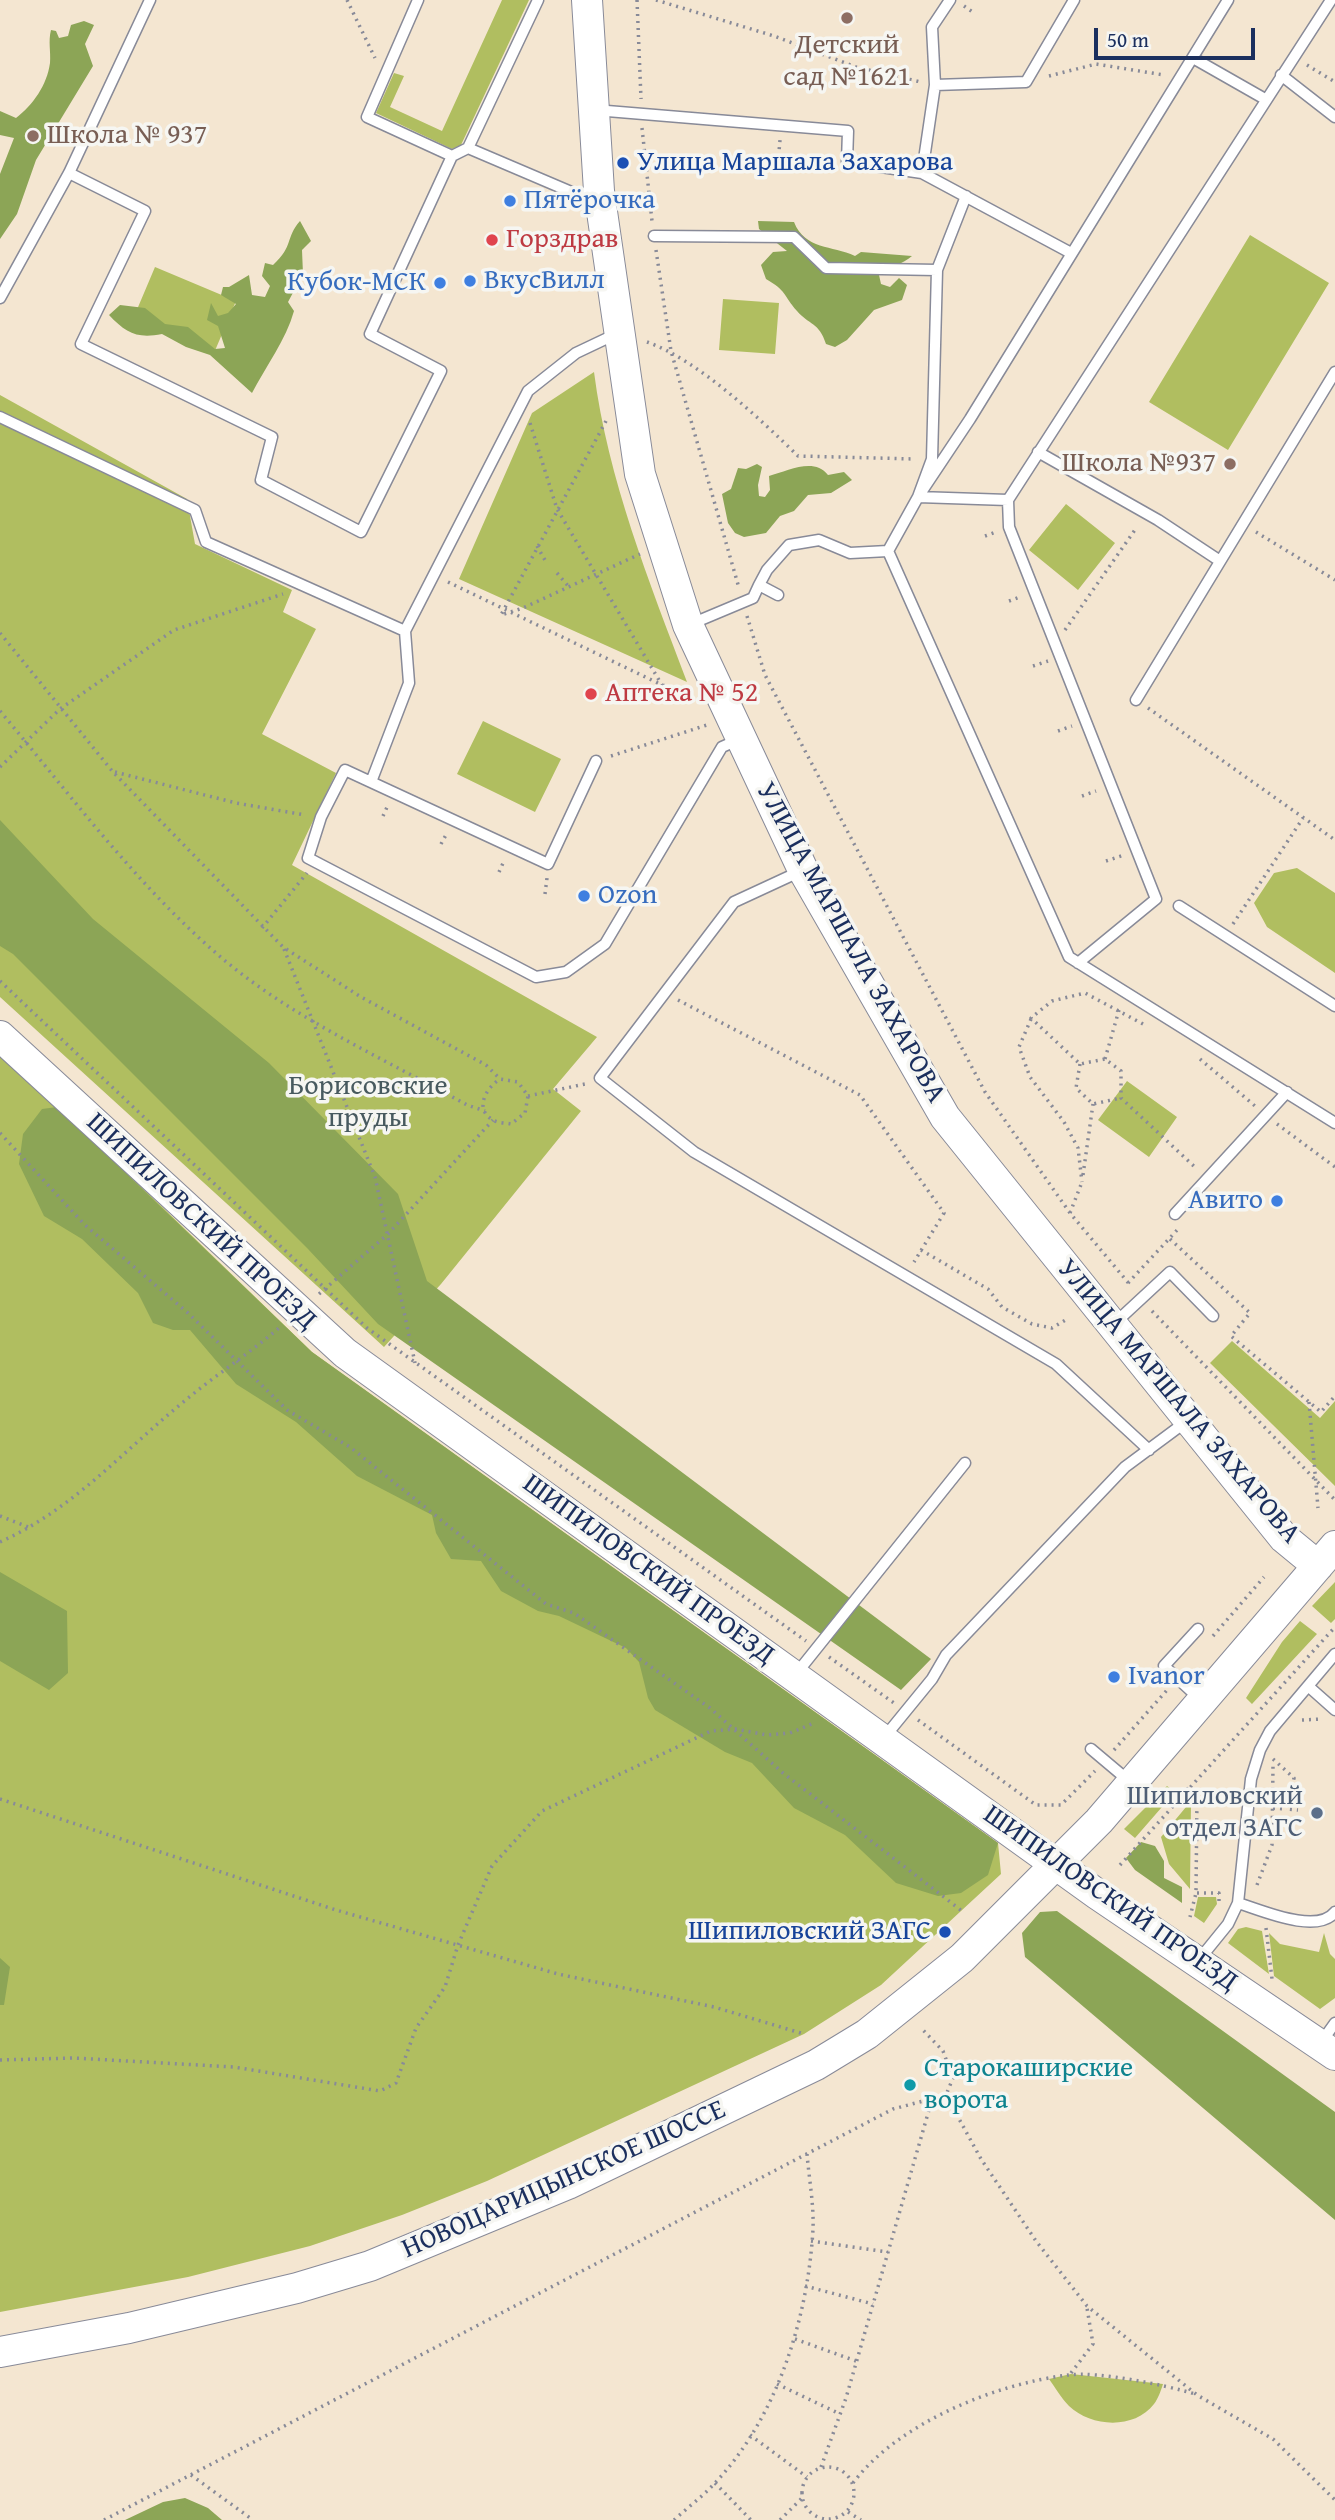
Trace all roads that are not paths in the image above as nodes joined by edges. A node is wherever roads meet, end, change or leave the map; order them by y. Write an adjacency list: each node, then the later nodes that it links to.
1 (150, 0): 17 (lane)
2 (418, 0): 16 (lane)
3 (538, 0): 15 (lane)
4 (587, 0): 13 (main road, УЛИЦА МАРШАЛА ЗАХАРОВА)
5 (950, 0): 11 (lane)
6 (1074, 0): 11 (lane)
7 (1228, 0): 9 (lane)
8 (1331, 0): 10 (lane)
9 (1193, 58): 12 (lane); 22 (lane)
10 (1282, 75): 12 (lane); 14 (lane)
11 (935, 85): 18 (lane)
12 (1265, 99): 28 (lane)
13 (592, 110): 18 (lane); 19 (main road, УЛИЦА МАРШАЛА ЗАХАРОВА)
14 (1335, 117)
15 (468, 148): 16 (lane); 19 (lane)
16 (452, 156): 17 (lane)
17 (69, 173): 24 (lane)
18 (922, 173): 20 (lane)
19 (599, 191): 25 (main road, УЛИЦА МАРШАЛА ЗАХАРОВА)
20 (966, 197): 22 (lane); 23 (lane)
21 (654, 236): 23 (lane)
22 (1072, 253): 29 (lane)
23 (937, 270): 29 (lane)
24 (0, 298)
25 (619, 332): 35 (main road, УЛИЦА МАРШАЛА ЗАХАРОВА); 36 (lane)
26 (1335, 372): 32 (lane)
27 (0, 417): 36 (lane)
28 (1038, 452): 30 (lane); 32 (lane)
29 (918, 496): 30 (lane); 31 (lane)
30 (1007, 500): 43 (lane)
31 (888, 551): 33 (lane); 43 (lane)
32 (1220, 561): 37 (lane)
33 (760, 585): 34 (lane); 35 (lane)
34 (778, 595)
35 (688, 625): 38 (main road, УЛИЦА МАРШАЛА ЗАХАРОВА)
36 (405, 631): 40 (lane)
37 (1136, 700)
38 (740, 739): 40 (lane); 41 (main road, УЛИЦА МАРШАЛА ЗАХАРОВА)
39 (596, 761): 40 (lane)
40 (371, 782)
41 (803, 870): 50 (main road, УЛИЦА МАРШАЛА ЗАХАРОВА); 52 (lane)
42 (1178, 906): 44 (lane)
43 (1078, 963): 46 (lane)
44 (1335, 1006)
45 (0, 1036): 57 (main road, ШИПИЛОВСКИЙ ПРОЕЗД)
46 (1287, 1091): 47 (lane); 48 (lane)
47 (1335, 1123)
48 (1175, 1214)
49 (1213, 1315): 50 (lane)
50 (1113, 1325): 51 (main road, УЛИЦА МАРШАЛА ЗАХАРОВА)
51 (1189, 1420): 52 (lane); 54 (main road, УЛИЦА МАРШАЛА ЗАХАРОВА)
52 (1149, 1450): 61 (lane)
53 (965, 1463): 57 (lane)
54 (1329, 1561): 59 (main road, НОВОЦАРИЦЫНСКОЕ ШОССЕ)
55 (1198, 1629): 59 (lane)
56 (1335, 1654): 58 (lane)
57 (795, 1676): 61 (main road, ШИПИЛОВСКИЙ ПРОЕЗД)
58 (1308, 1686): 60 (lane); 65 (lane)
59 (1201, 1700): 63 (main road, НОВОЦАРИЦЫНСКОЕ ШОССЕ)
60 (1335, 1710)
61 (883, 1739): 64 (main road, ШИПИЛОВСКИЙ ПРОЕЗД)
62 (1091, 1749): 63 (lane)
63 (1131, 1783): 64 (main road, НОВОЦАРИЦЫНСКОЕ ШОССЕ)
64 (1056, 1863): 67 (main road, ШИПИЛОВСКИЙ ПРОЕЗД); 69 (main road, НОВОЦАРИЦЫНСКОЕ ШОССЕ)
65 (1238, 1903): 66 (lane); 67 (lane)
66 (1335, 1912)
67 (1198, 1961): 68 (main road, ШИПИЛОВСКИЙ ПРОЕЗД)
68 (1330, 2041)
69 (0, 2352)

